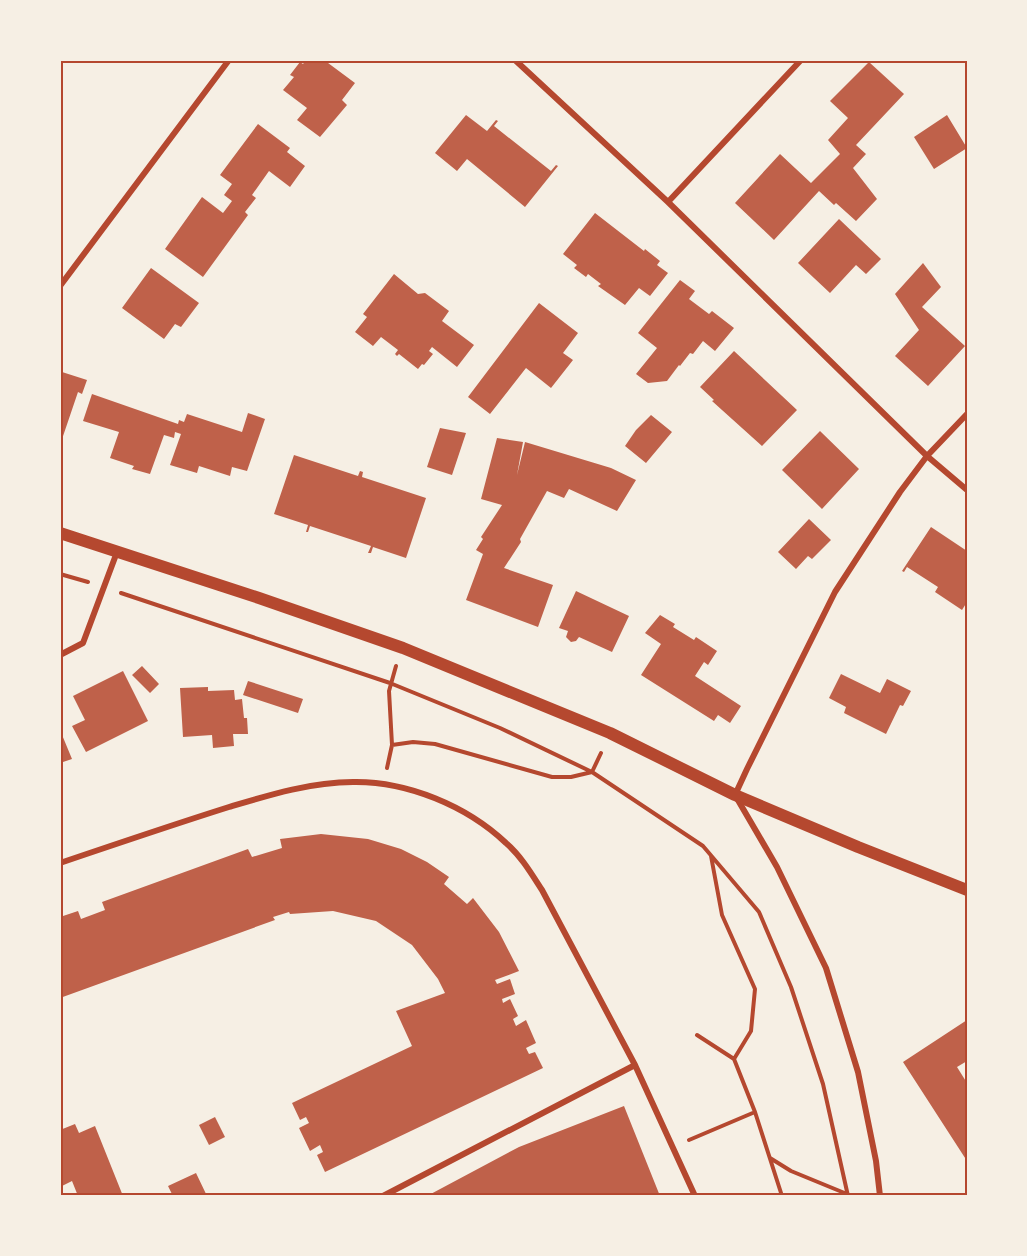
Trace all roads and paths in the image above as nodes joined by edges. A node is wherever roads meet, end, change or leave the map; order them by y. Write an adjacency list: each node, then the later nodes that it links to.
1 (229, 60): 5 (street)
2 (515, 60): 4 (street)
3 (801, 60): 4 (street)
4 (668, 202): 7 (street)
5 (60, 286)
6 (967, 414): 7 (street)
7 (927, 456): 8 (street); 19 (street)
8 (967, 489)
9 (60, 533): 10 (main road)
10 (117, 551): 12 (street); 15 (main road)
11 (60, 574): 12 (path)
12 (104, 587): 13 (street); 17 (path)
13 (60, 655)
14 (389, 691): 16 (path)
15 (610, 733): 17 (path); 19 (main road)
16 (392, 745): 17 (path); 18 (path)
17 (592, 772): 20 (path)
18 (383, 783): 21 (street); 25 (street)
19 (735, 795): 22 (main road); 33 (street)
20 (711, 855): 24 (path); 29 (path)
21 (60, 863)
22 (967, 890)
23 (697, 1035): 24 (path)
24 (734, 1059): 26 (path)
25 (635, 1065): 27 (street); 30 (street)
26 (755, 1112): 27 (path); 28 (path)
27 (673, 1146): 31 (street)
28 (769, 1158): 29 (path); 32 (path)
29 (847, 1195)
30 (383, 1196)
31 (695, 1196)
32 (782, 1196)
33 (880, 1196)

